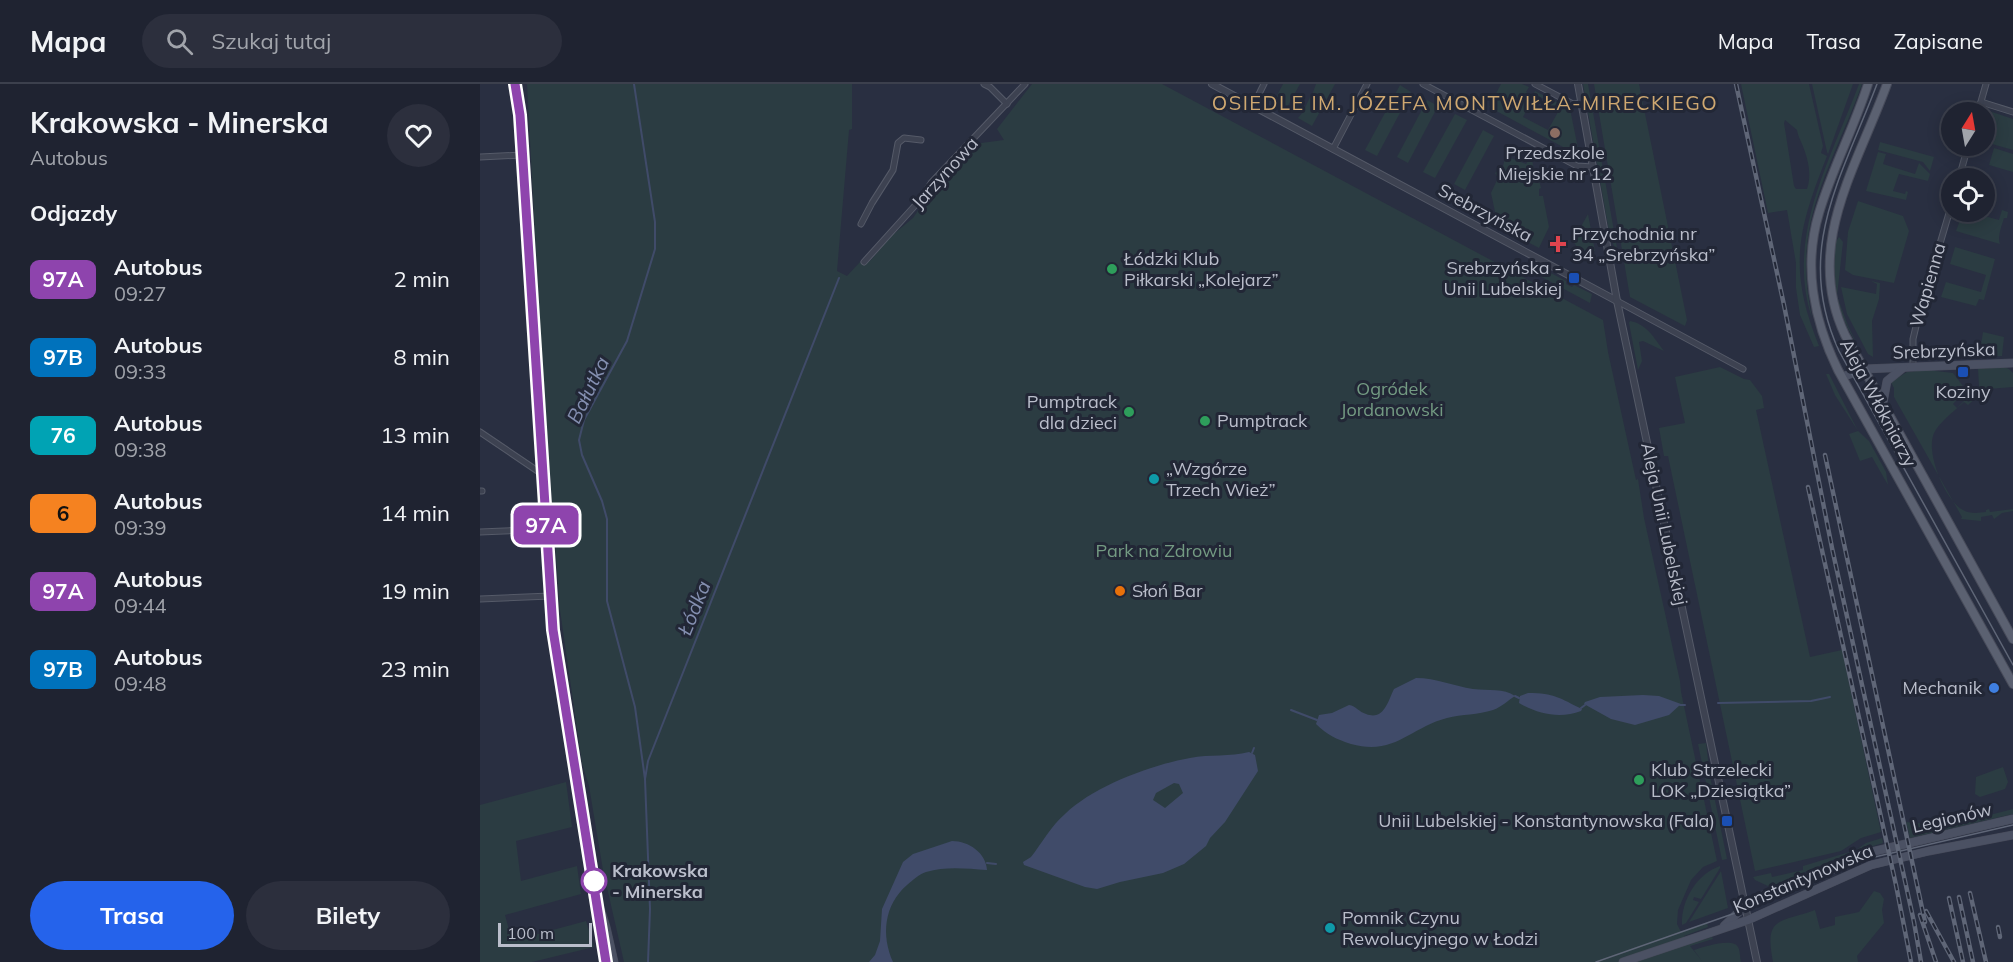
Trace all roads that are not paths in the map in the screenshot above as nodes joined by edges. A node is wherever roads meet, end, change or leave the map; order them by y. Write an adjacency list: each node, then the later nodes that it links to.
1 (515, 84): 21 (main road)
2 (984, 84): 15 (street)
3 (1025, 84): 15 (street, Jarzynowa)
4 (1212, 84): 16 (street, Srebrzyńska)
5 (1264, 84): 16 (street)
6 (1367, 84): 20 (street)
7 (1424, 84): 23 (street)
8 (1535, 84): 14 (street)
9 (1578, 84): 14 (street, Aleja Unii Lubelskiej)
10 (1868, 84): 32 (main road, Aleja Włókniarzy)
11 (1887, 84): 31 (main road, Aleja Włókniarzy)
12 (1986, 84): 13 (street)
13 (1981, 102)
14 (1582, 103): 23 (street, Aleja Unii Lubelskiej)
15 (1007, 104): 26 (street, Jarzynowa)
16 (1253, 106): 20 (street, Srebrzyńska)
17 (1995, 106): 18 (street)
18 (2013, 112)
19 (921, 140): 25 (street)
20 (1333, 149): 27 (street, Srebrzyńska)
21 (522, 155): 22 (street); 35 (main road)
22 (480, 157)
23 (1593, 167): 27 (street, Aleja Unii Lubelskiej)
24 (1946, 222): 29 (street, Wapienna)
25 (861, 224)
26 (864, 262)
27 (1617, 301): 30 (street, Srebrzyńska); 47 (street, Aleja Unii Lubelskiej)
28 (2013, 363): 29 (main road, Srebrzyńska)
29 (1909, 367): 31 (main road, Srebrzyńska); 33 (main road)
30 (1743, 369)
31 (1864, 369): 32 (main road, Srebrzyńska); 33 (main road, Aleja Włókniarzy)
32 (1842, 377): 41 (main road, Aleja Włókniarzy)
33 (1883, 404): 40 (main road, Aleja Włókniarzy)
34 (480, 432): 35 (street)
35 (543, 474): 36 (main road)
36 (546, 529): 37 (street); 38 (main road)
37 (480, 532)
38 (550, 596): 39 (street); 46 (main road)
39 (480, 599)
40 (2013, 639)
41 (2013, 684)
42 (2013, 819): 44 (main road, Legionów)
43 (2013, 835): 45 (main road, Legionów)
44 (1898, 846): 47 (main road, Konstantynowska)
45 (1900, 858): 48 (main road, Konstantynowska)
46 (598, 906): 50 (main road); 51 (main road)
47 (1745, 906): 48 (street, Aleja Unii Lubelskiej); 49 (main road, Konstantynowska)
48 (1748, 920): 49 (main road, Konstantynowska); 53 (street, Aleja Unii Lubelskiej)
49 (1718, 930): 52 (main road, Konstantynowska)
50 (606, 962)
51 (614, 962)
52 (1623, 962)
53 (1757, 962)

